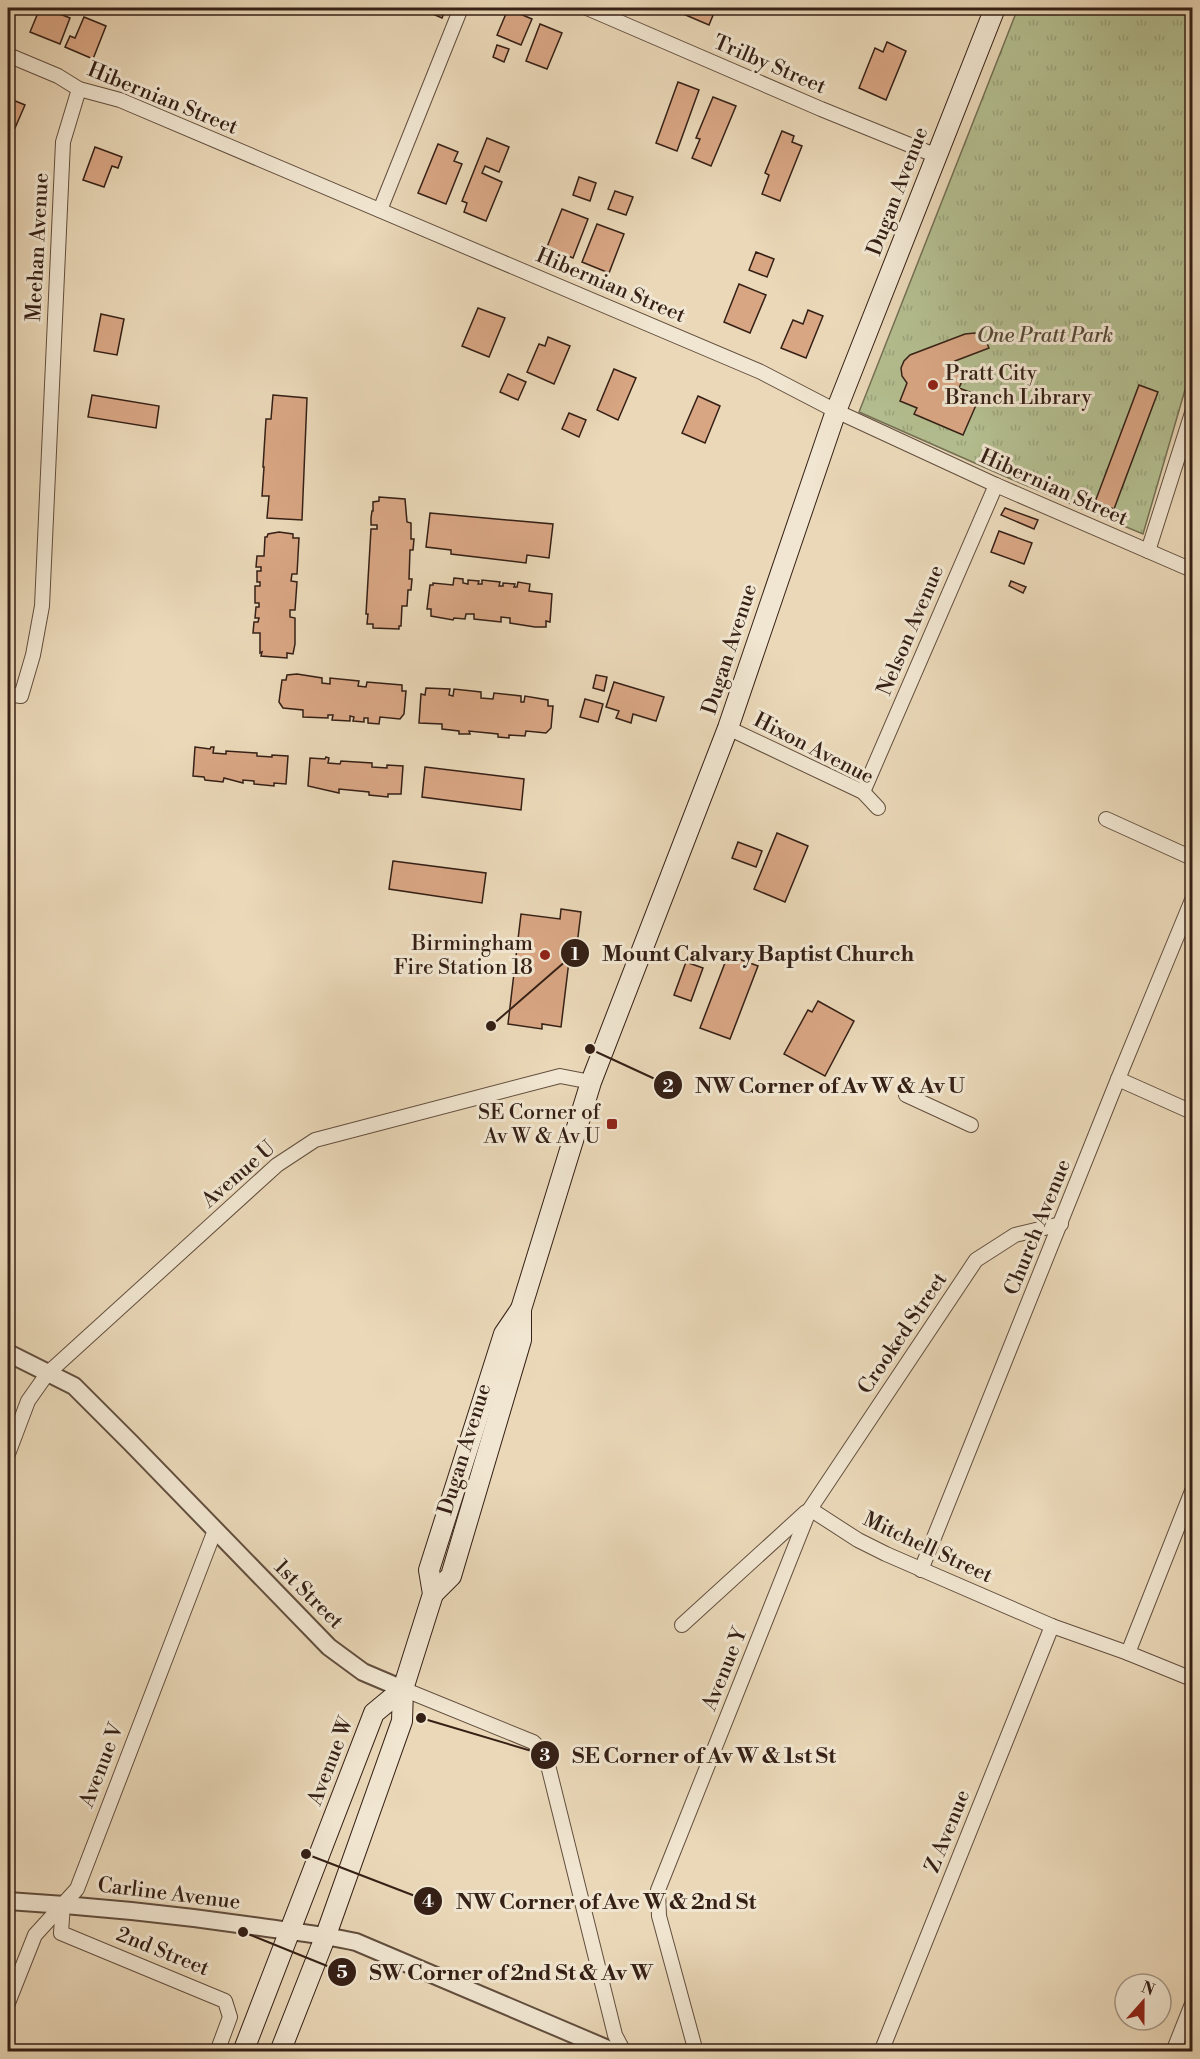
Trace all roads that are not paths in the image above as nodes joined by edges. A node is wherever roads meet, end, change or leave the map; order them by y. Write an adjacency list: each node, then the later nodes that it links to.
1 (460, 8): 7 (street)
2 (587, 8): 6 (street, Trilby Street)
3 (995, 8): 6 (main road, Dugan Avenue)
4 (8, 55): 5 (street, Hibernian Street)
5 (79, 89): 7 (street, Hibernian Street); 13 (street, Meehan Avenue)
6 (937, 156): 8 (main road, Dugan Avenue)
7 (380, 210): 8 (street, Hibernian Street)
8 (836, 411): 10 (street, Hibernian Street); 14 (main road, Dugan Avenue)
9 (1192, 413): 11 (street)
10 (996, 485): 11 (street, Hibernian Street); 15 (street, Nelson Avenue)
11 (1148, 551): 12 (street, Hibernian Street)
12 (1192, 570)
13 (14, 695)
14 (728, 728): 15 (street, Hixon Avenue); 21 (main road, Dugan Avenue)
15 (863, 792): 16 (street, Hixon Avenue)
16 (878, 808)
17 (1106, 819): 18 (street)
18 (1192, 858)
19 (1192, 900): 20 (street, Church Avenue)
20 (1118, 1079): 23 (street); 25 (street, Church Avenue)
21 (591, 1082): 27 (street, Avenue U); 37 (main road, Dugan Avenue)
22 (906, 1095): 24 (street)
23 (1192, 1112)
24 (971, 1125)
25 (1061, 1224): 30 (street, Crooked Street); 32 (street, Church Avenue)
26 (8, 1353): 27 (street, 1st Street)
27 (48, 1374): 28 (street, Avenue U); 31 (street, 1st Street)
28 (8, 1454)
29 (1192, 1491): 35 (street)
30 (810, 1509): 32 (street, Mitchell Street); 33 (street); 49 (street, Avenue Y)
31 (215, 1530): 37 (street, 1st Street); 39 (street, Avenue V)
32 (921, 1570): 34 (street, Mitchell Street)
33 (682, 1625)
34 (1052, 1626): 35 (street, Mitchell Street); 50 (street, Z Avenue)
35 (1128, 1653): 36 (street, Mitchell Street)
36 (1192, 1679)
37 (403, 1689): 40 (main road, Avenue W); 41 (main road); 48 (street, 1st Street)
38 (8, 1900): 39 (street, Carline Avenue)
39 (63, 1904): 40 (street, Carline Avenue); 42 (street, Avenue V); 44 (street, 2nd Street)
40 (291, 1930): 41 (street, Carline Avenue); 45 (main road, Avenue W)
41 (326, 1935): 46 (main road); 47 (street)
42 (8, 2003)
43 (1192, 2004): 51 (street)
44 (217, 2052)
45 (243, 2052)
46 (280, 2052)
47 (615, 2052)
48 (624, 2052)
49 (696, 2052)
50 (881, 2052)
51 (1173, 2052)

